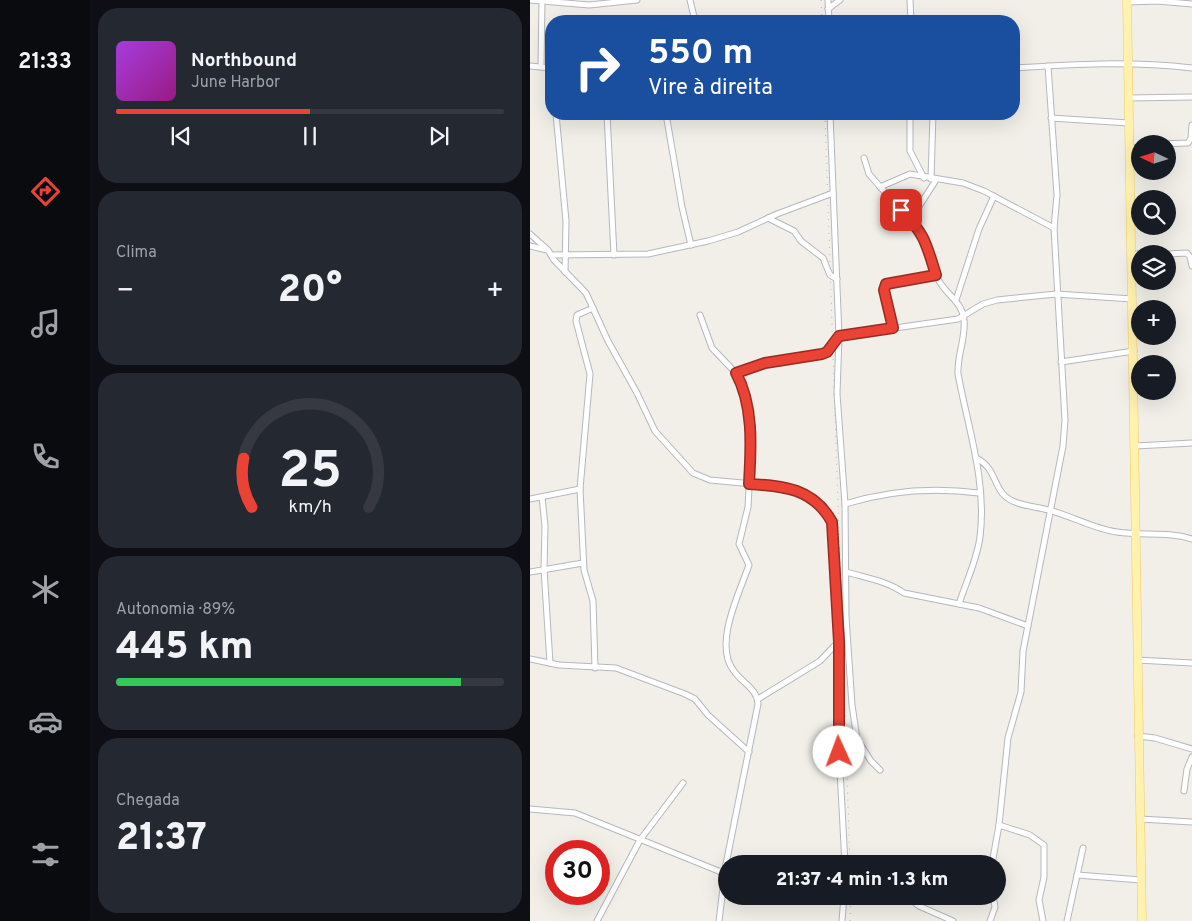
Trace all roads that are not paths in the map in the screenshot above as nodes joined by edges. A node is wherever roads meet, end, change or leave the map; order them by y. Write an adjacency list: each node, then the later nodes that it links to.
1 (530, 0): 2 (street)
2 (542, 0): 9 (street); 18 (street)
3 (637, 0): 9 (street)
4 (690, 0): 12 (street)
5 (828, 0): 11 (street)
6 (840, 0): 11 (street)
7 (910, 0): 14 (street)
8 (1127, 1): 10 (street); 15 (main road)
9 (603, 2)
10 (1192, 4)
11 (828, 9): 13 (street)
12 (694, 15)
13 (828, 15)
14 (911, 15)
15 (1128, 63): 17 (street); 21 (street); 23 (main road)
16 (530, 66): 18 (street)
17 (1048, 66): 20 (street); 24 (street)
18 (541, 67): 19 (street)
19 (545, 67)
20 (1020, 68)
21 (1192, 68)
22 (1192, 97): 23 (street)
23 (1128, 98): 31 (main road)
24 (1051, 118): 31 (street); 43 (street)
25 (557, 120): 49 (street)
26 (607, 120): 51 (street)
27 (667, 120): 45 (street)
28 (830, 120): 39 (street)
29 (910, 120): 36 (street)
30 (933, 120): 37 (street)
31 (1129, 123): 34 (main road)
32 (1192, 125): 33 (street)
33 (1176, 143)
34 (1129, 149): 46 (main road)
35 (864, 158): 38 (street)
36 (924, 178): 37 (street); 38 (street)
37 (934, 180): 40 (street); 42 (street)
38 (880, 188): 42 (street)
39 (832, 193): 41 (street); 55 (street)
40 (994, 196): 43 (street); 59 (street)
41 (768, 218): 45 (street); 55 (street)
42 (910, 219): 54 (street)
43 (1054, 228): 57 (street)
44 (530, 234): 48 (street)
45 (690, 245): 51 (street)
46 (1135, 245)
47 (530, 246): 48 (street)
48 (549, 252): 49 (street); 53 (street)
49 (566, 254): 51 (street); 53 (street)
50 (1176, 254): 52 (street)
51 (614, 255)
52 (1192, 266)
53 (566, 272): 60 (street)
54 (936, 275): 59 (street); 63 (street)
55 (836, 279): 64 (street)
56 (1133, 290): 58 (main road)
57 (1056, 294): 58 (street); 62 (street); 66 (street)
58 (1132, 299): 65 (main road)
59 (956, 300): 62 (street)
60 (593, 308): 71 (street); 72 (street)
61 (700, 315): 67 (street)
62 (964, 317): 63 (street); 70 (street)
63 (893, 328): 64 (street)
64 (839, 336): 67 (street); 76 (street)
65 (1134, 351): 66 (street); 69 (main road)
66 (1061, 362): 77 (street)
67 (736, 373): 71 (street)
68 (1192, 443): 69 (street)
69 (1135, 446): 78 (main road)
70 (976, 458): 73 (street); 77 (street)
71 (749, 484): 86 (street); 92 (street)
72 (580, 489): 74 (street); 80 (street)
73 (979, 493): 76 (street); 84 (street)
74 (542, 497): 75 (street); 81 (street)
75 (530, 499)
76 (845, 504): 83 (street)
77 (1049, 510): 78 (street); 85 (street)
78 (1135, 534): 79 (street); 88 (main road)
79 (1192, 540)
80 (583, 562): 81 (street); 91 (street)
81 (544, 570): 82 (street); 89 (street)
82 (530, 572)
83 (846, 572): 84 (street); 97 (street)
84 (959, 604): 85 (street)
85 (1028, 626): 103 (street)
86 (839, 642): 92 (street); 107 (street)
87 (530, 659): 89 (street)
88 (1137, 660): 90 (street); 93 (main road)
89 (550, 663): 91 (street)
90 (1192, 663)
91 (595, 668): 95 (street)
92 (758, 699): 95 (street)
93 (1138, 736): 94 (street); 101 (main road)
94 (1192, 749)
95 (749, 752): 106 (street)
96 (1192, 757): 99 (street)
97 (880, 770)
98 (683, 783): 104 (street)
99 (1184, 792)
100 (530, 809): 104 (street)
101 (1140, 819): 102 (street); 111 (main road)
102 (1192, 822)
103 (999, 825): 108 (street); 121 (street)
104 (640, 840): 109 (street); 116 (street)
105 (1083, 848): 110 (street)
106 (728, 855)
107 (844, 855)
108 (994, 855)
109 (718, 870)
110 (1078, 875): 111 (street); 122 (street)
111 (1141, 880): 123 (main road)
112 (721, 905): 117 (street)
113 (843, 905): 118 (street)
114 (918, 905): 119 (street)
115 (996, 905): 120 (street)
116 (598, 921)
117 (719, 921)
118 (842, 921)
119 (953, 921)
120 (990, 921)
121 (1043, 921)
122 (1067, 921)
123 (1142, 921)

